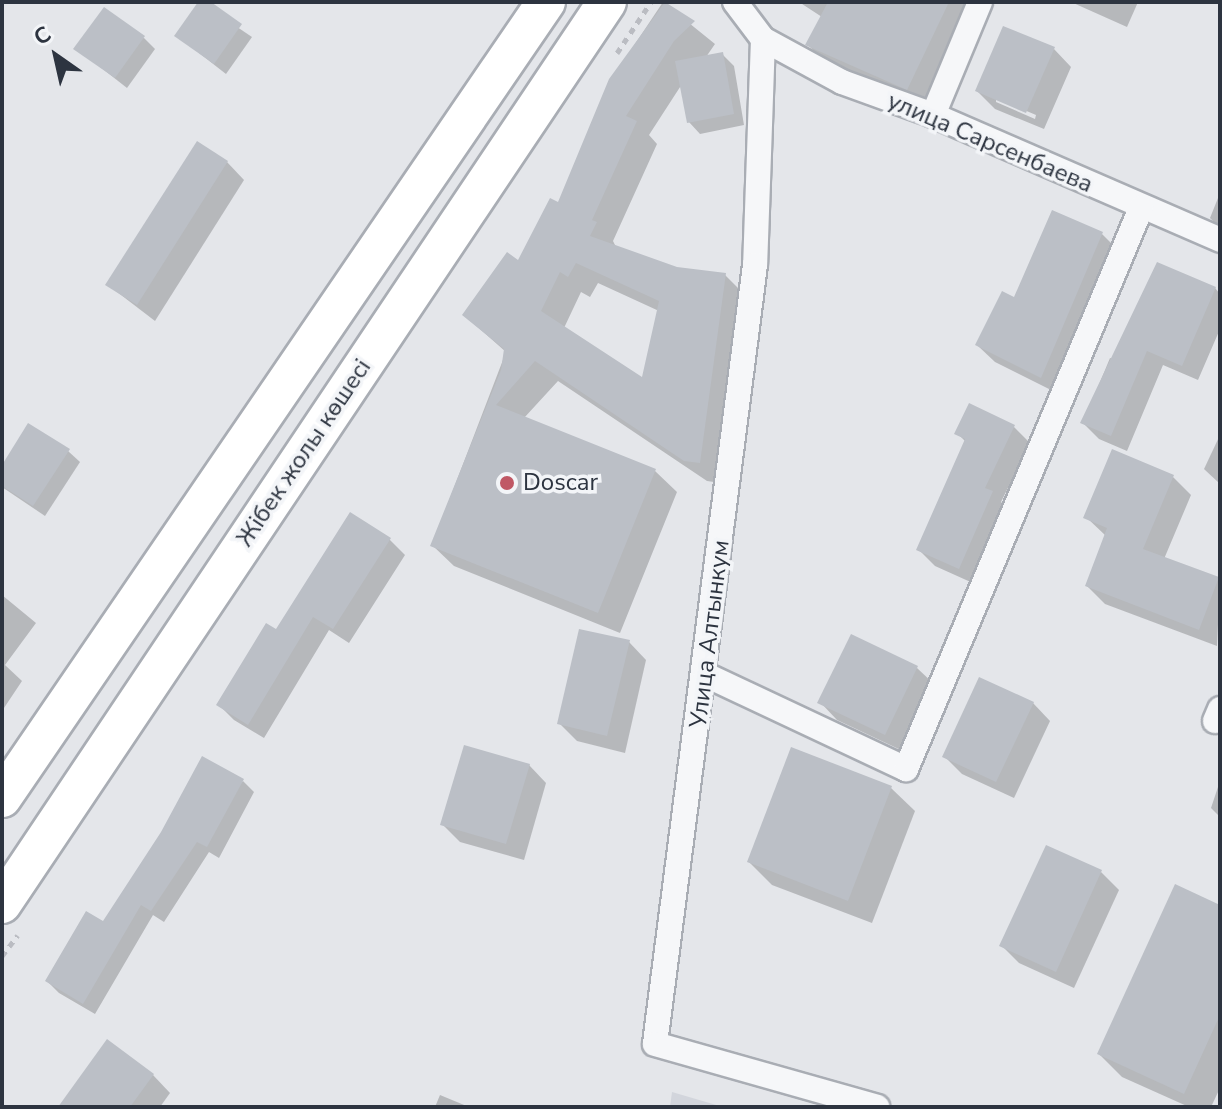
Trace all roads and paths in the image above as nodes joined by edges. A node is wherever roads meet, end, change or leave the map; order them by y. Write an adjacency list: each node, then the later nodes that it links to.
1 (546, 2): 10 (main road)
2 (607, 2): 11 (main road, Жібек жолы көшесі)
3 (735, 2): 5 (street)
4 (980, 2): 6 (street)
5 (763, 39): 6 (street, улица Сарсенбаева); 9 (street, Улица Алтынкум)
6 (933, 115): 7 (street, улица Сарсенбаева)
7 (1141, 208): 8 (street, улица Сарсенбаева); 9 (street)
8 (1220, 240)
9 (706, 675): 12 (street, Улица Алтынкум)
10 (2, 798)
11 (2, 904)
12 (877, 1107)

